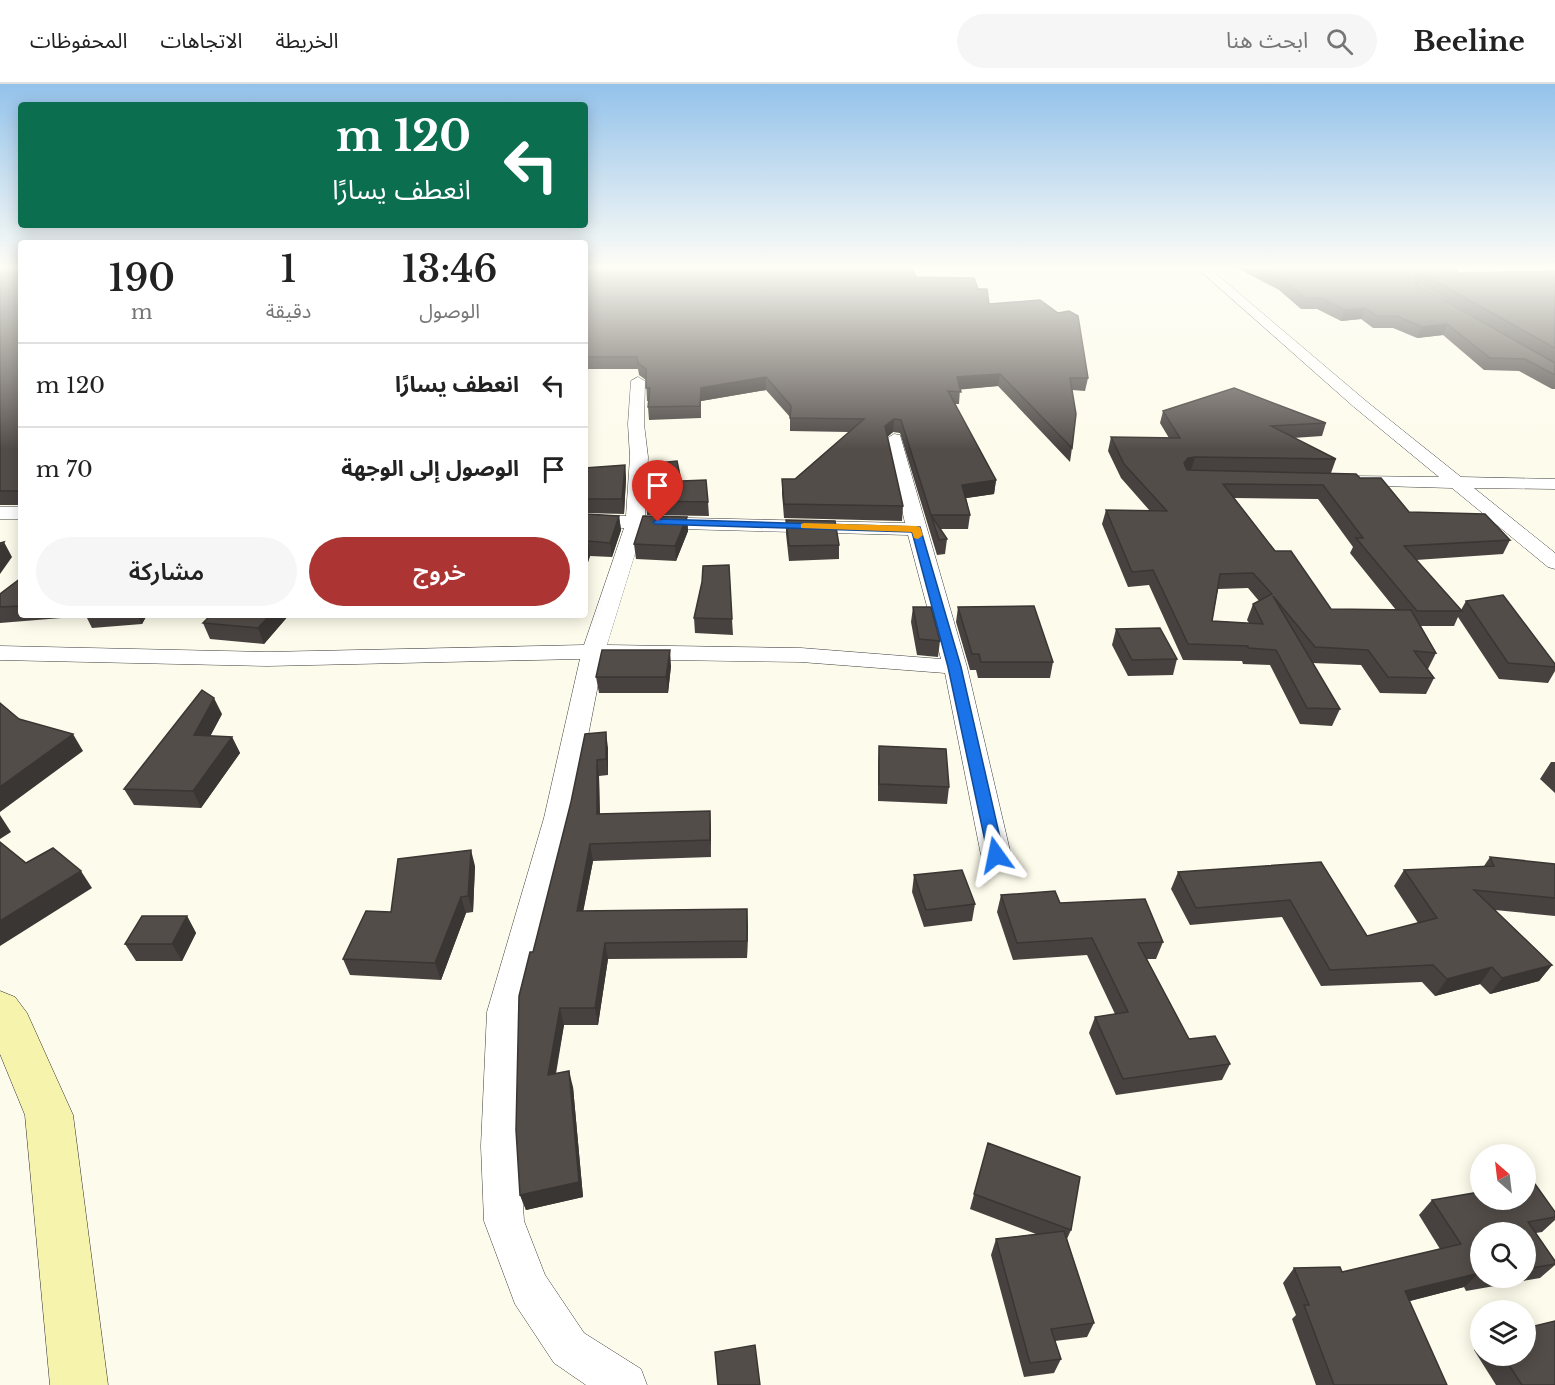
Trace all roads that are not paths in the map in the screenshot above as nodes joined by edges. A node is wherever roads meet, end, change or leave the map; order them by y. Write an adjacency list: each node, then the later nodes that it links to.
1 (1273, 328): 5 (street)
2 (638, 381): 10 (street)
3 (894, 438): 11 (street)
4 (1339, 481): 5 (street)
5 (1458, 483): 6 (street); 12 (street)
6 (1555, 484)
7 (0, 513): 8 (street)
8 (18, 513)
9 (588, 521): 10 (street)
10 (635, 522): 11 (street); 13 (street)
11 (916, 529): 15 (street)
12 (1555, 564)
13 (593, 652): 14 (street); 15 (street); 19 (street)
14 (0, 653)
15 (955, 667): 16 (street)
16 (996, 855)
17 (0, 1010): 18 (main road)
18 (79, 1385)
19 (625, 1385)

